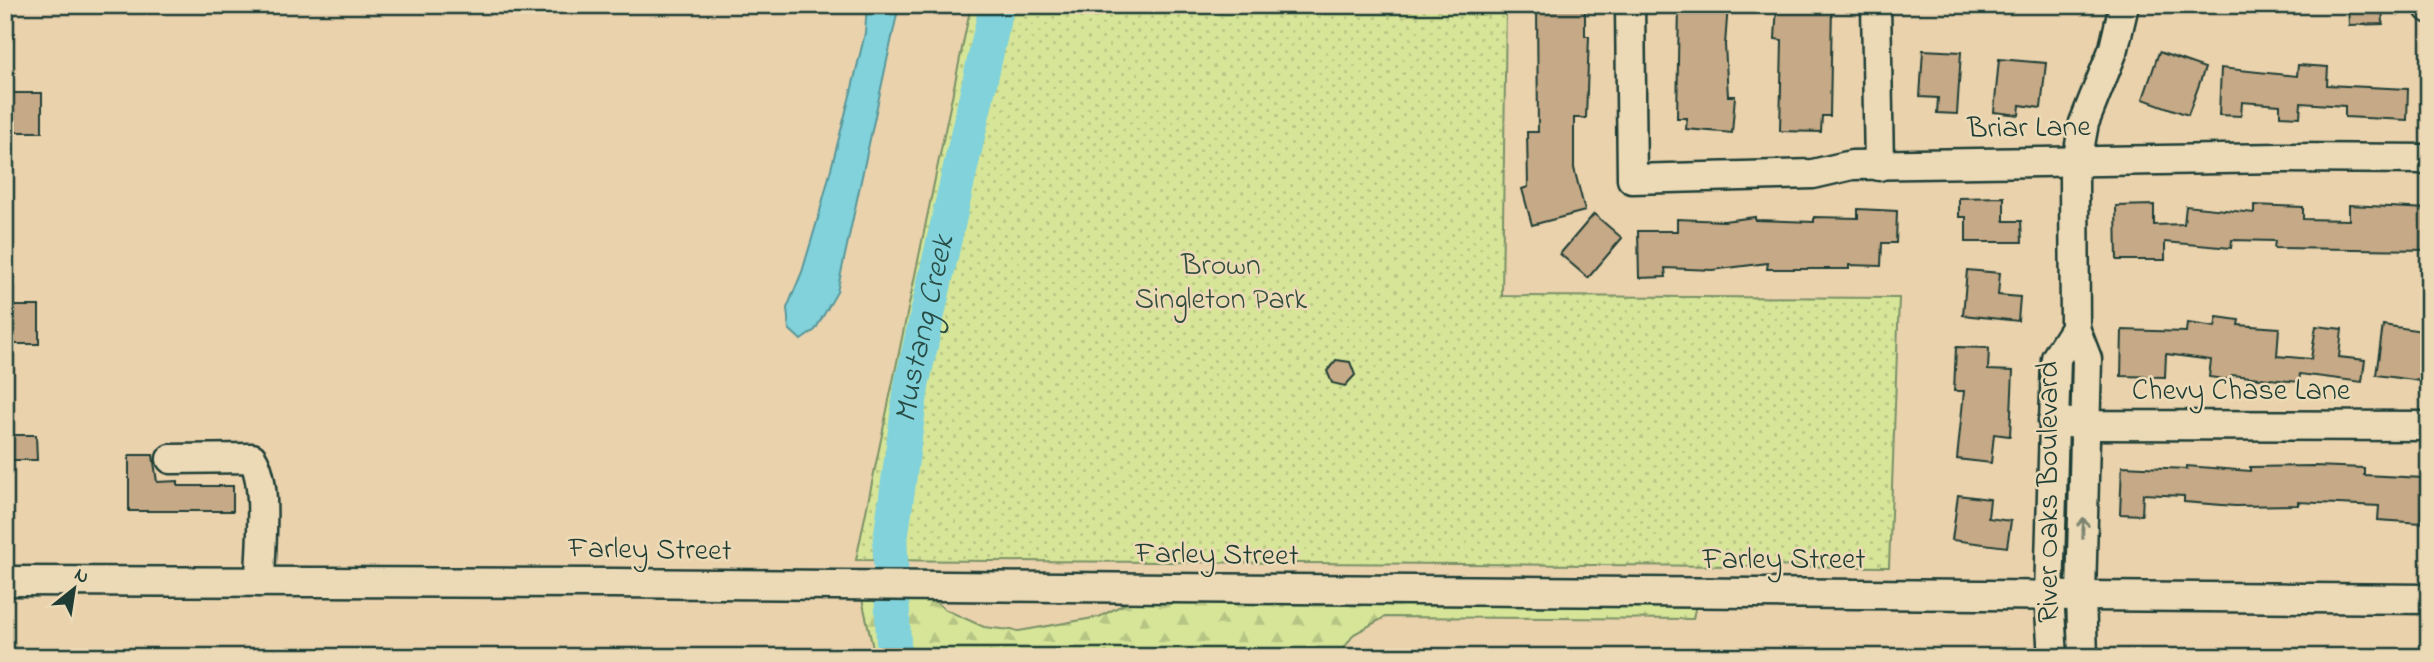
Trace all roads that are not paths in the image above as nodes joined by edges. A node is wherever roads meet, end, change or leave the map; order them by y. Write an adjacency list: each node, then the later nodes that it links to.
1 (1630, 5): 6 (street, Briar Lane)
2 (1876, 5): 6 (street)
3 (2124, 5): 5 (street, River Oaks Boulevard)
4 (2429, 159): 5 (street, Briar Lane)
5 (2076, 162): 6 (street, Briar Lane); 7 (street, River Oaks Boulevard)
6 (1879, 166)
7 (2075, 328): 8 (street, River Oaks Boulevard); 9 (street, River Oaks Boulevard)
8 (2053, 421): 9 (street, Chevy Chase Lane); 14 (street, River Oaks Boulevard)
9 (2087, 425): 10 (street, Chevy Chase Lane); 15 (street, River Oaks Boulevard, one-way to 9)
10 (2429, 426)
11 (171, 459): 13 (street)
12 (5, 582): 13 (street, Farley Street)
13 (260, 582): 14 (street, Farley Street)
14 (2049, 596): 15 (street, Farley Street); 17 (street, River Oaks Boulevard)
15 (2081, 596): 16 (street, Farley Street); 18 (street, River Oaks Boulevard)
16 (2429, 600)
17 (2053, 657)
18 (2083, 657)

